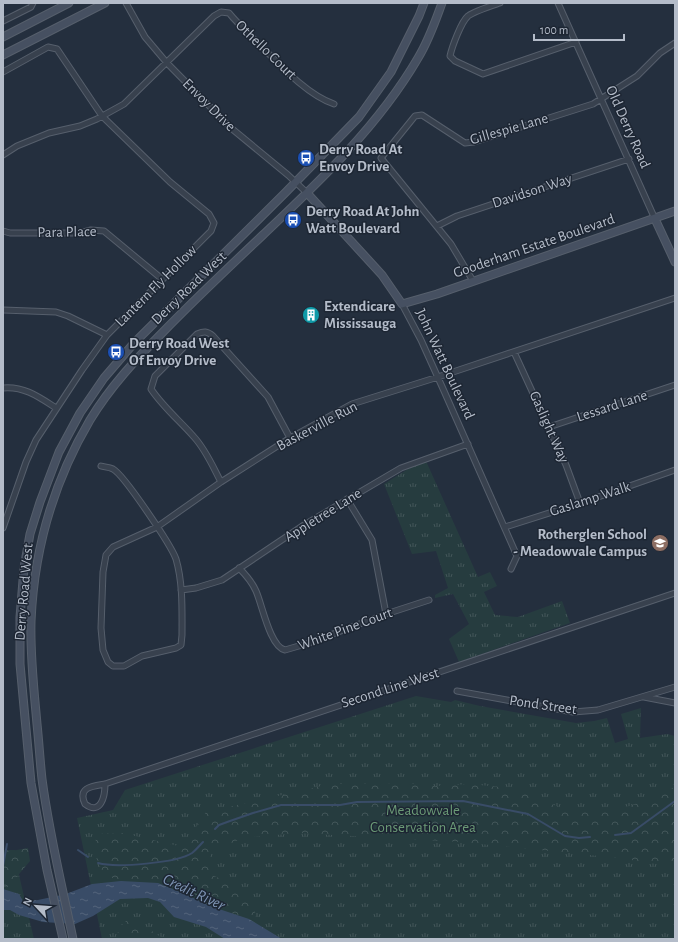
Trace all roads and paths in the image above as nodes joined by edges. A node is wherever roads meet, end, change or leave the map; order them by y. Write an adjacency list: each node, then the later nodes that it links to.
1 (33, 3): 9 (street)
2 (69, 3): 10 (main road)
3 (105, 3): 13 (main road)
4 (126, 3): 14 (street, Envoy Drive)
5 (424, 3): 21 (main road, Derry Road West)
6 (442, 3): 22 (main road, Derry Road West)
7 (500, 3): 11 (street)
8 (558, 3): 11 (street, Old Derry Road)
9 (3, 21)
10 (3, 37)
11 (576, 42): 16 (street, Old Derry Road)
12 (675, 43): 16 (street)
13 (3, 55)
14 (167, 63): 17 (street, Othello Court); 18 (street); 21 (street, Envoy Drive)
15 (3, 72): 18 (street)
16 (601, 98): 20 (street, Old Derry Road); 25 (street, Gillespie Lane)
17 (334, 104)
18 (102, 116): 19 (street); 28 (street, Lantern Fly Hollow)
19 (3, 154)
20 (629, 159): 24 (street, Old Derry Road); 25 (street, Davidson Way)
21 (295, 182): 22 (street, Envoy Drive); 61 (main road, Derry Road West)
22 (307, 193): 31 (main road, John Watt Boulevard); 62 (main road, Derry Road West)
23 (675, 211): 24 (main road, Gooderham Estate Boulevard)
24 (655, 219): 27 (main road, Old Derry Road); 29 (main road, Gooderham Estate Boulevard)
25 (437, 226): 29 (street, Gillespie Lane)
26 (3, 231): 28 (street, Para Place)
27 (675, 262)
28 (162, 279): 33 (street, Lantern Fly Hollow)
29 (474, 281): 31 (main road, Gooderham Estate Boulevard)
30 (675, 298): 34 (street, Baskerville Run)
31 (402, 304): 35 (street, John Watt Boulevard)
32 (3, 310): 33 (street)
33 (107, 335): 38 (street, Lantern Fly Hollow)
34 (514, 352): 35 (street, Baskerville Run); 39 (street, Gaslight Way)
35 (438, 377): 40 (street, Baskerville Run); 41 (street, John Watt Boulevard)
36 (675, 385): 39 (street, Lessard Lane)
37 (3, 388): 38 (street)
38 (56, 408): 49 (street, Lantern Fly Hollow)
39 (549, 427): 46 (street, Gaslight Way)
40 (290, 438): 44 (street, Baskerville Run); 44 (street)
41 (468, 444): 45 (street, Appletree Lane); 48 (street, John Watt Boulevard)
42 (100, 466): 47 (street)
43 (675, 470): 46 (street, Gaslamp Walk)
44 (221, 482): 47 (street, Baskerville Run)
45 (347, 499): 50 (street, Appletree Lane); 55 (street)
46 (580, 503): 48 (street, Gaslamp Walk)
47 (157, 527): 52 (street); 52 (street, Baskerville Run)
48 (505, 527): 51 (street, John Watt Boulevard)
49 (3, 528)
50 (239, 568): 52 (street, Appletree Lane); 55 (street, White Pine Court)
51 (511, 569)
52 (181, 590)
53 (675, 593): 60 (street, Second Line West)
54 (429, 600): 55 (street, White Pine Court)
55 (386, 614)
56 (675, 686): 58 (street, Pond Street)
57 (456, 691): 58 (street, Pond Street)
58 (644, 697): 59 (street)
59 (675, 703)
60 (105, 784): 60 (street, Second Line West)
61 (62, 939)
62 (73, 939)

